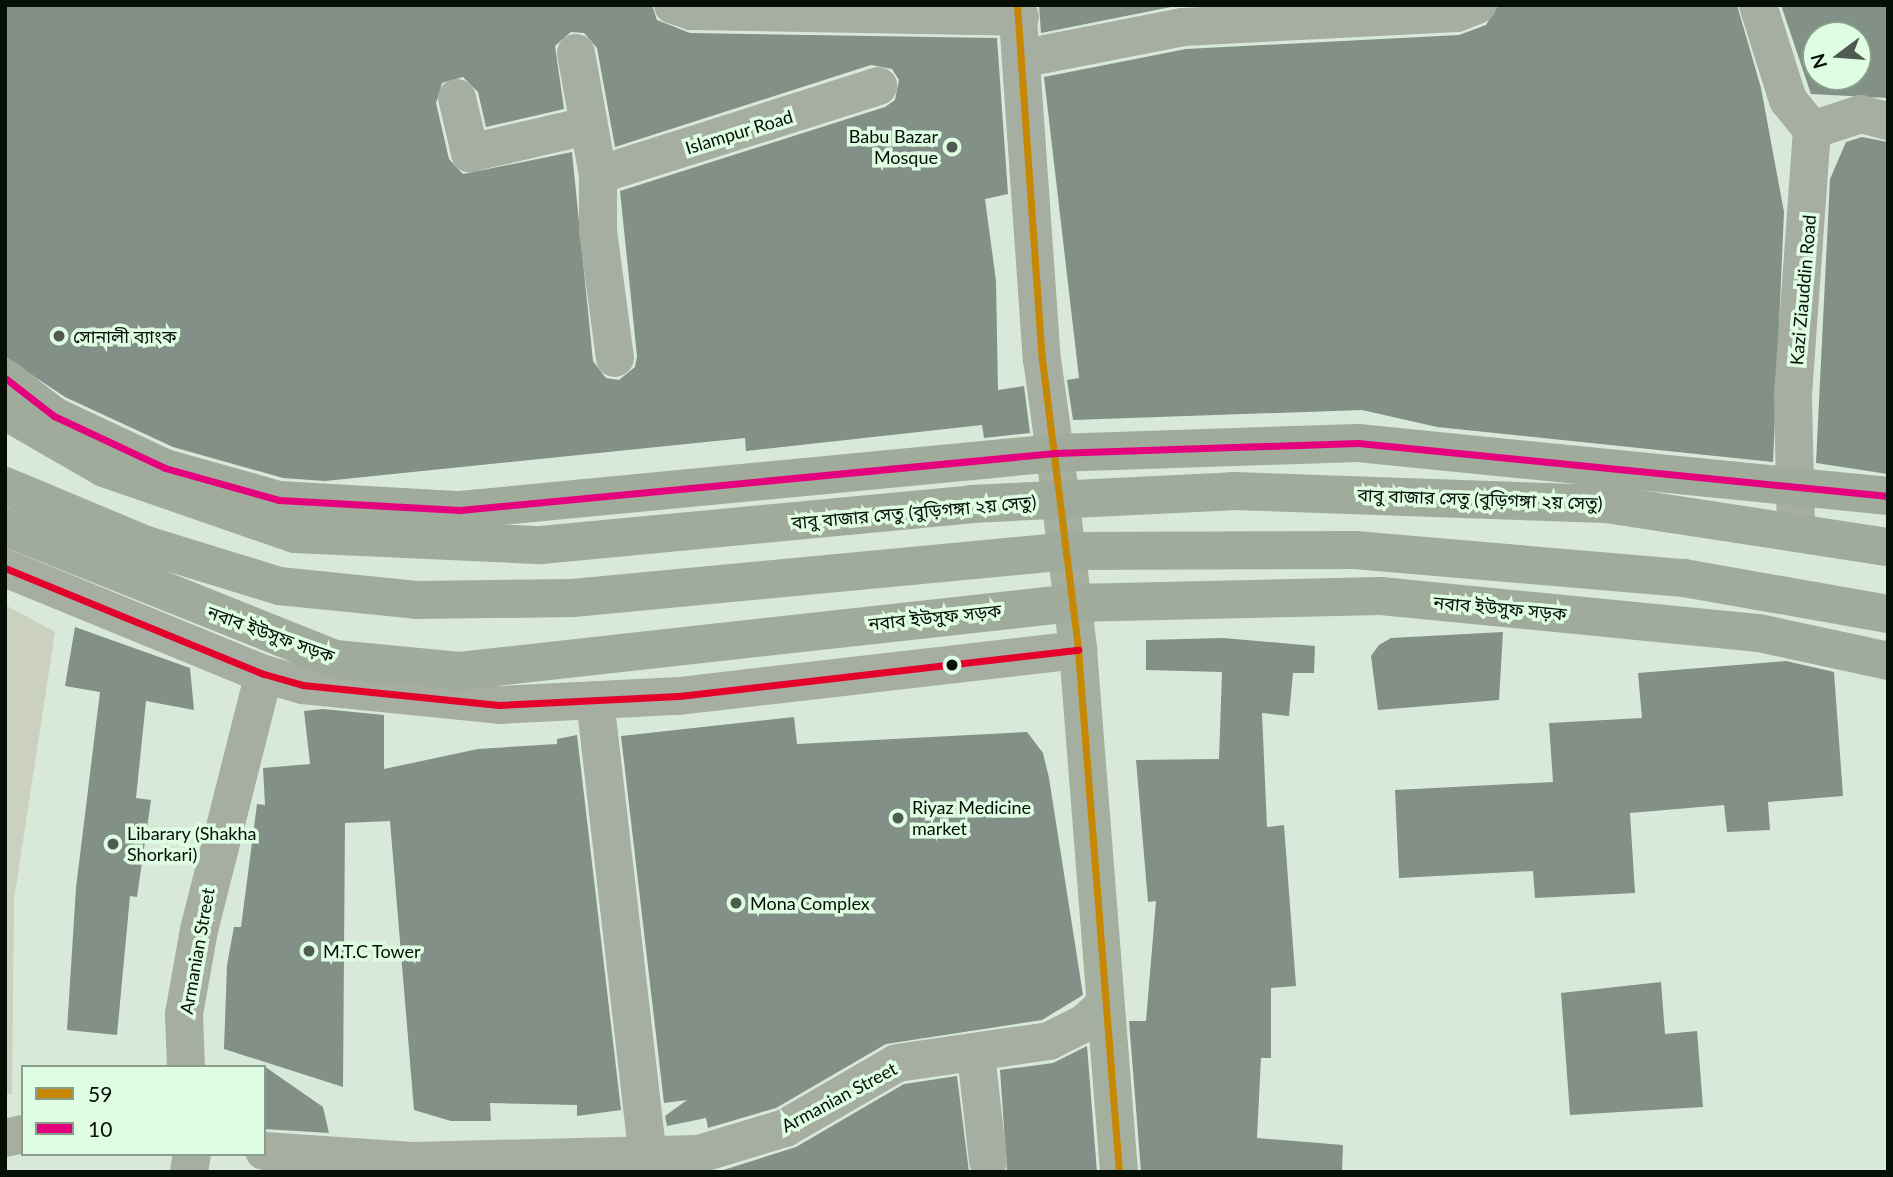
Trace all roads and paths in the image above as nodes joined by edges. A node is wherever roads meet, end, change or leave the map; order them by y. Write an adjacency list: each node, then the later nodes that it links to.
1 (673, 5): 4 (street)
2 (1477, 5): 6 (street)
3 (1758, 5): 11 (street)
4 (1018, 11): 6 (street)
5 (576, 53): 10 (street)
6 (1025, 58): 16 (street)
7 (878, 86): 12 (street, Islampur Road)
8 (457, 98): 10 (street)
9 (1888, 121): 11 (street)
10 (587, 125): 12 (street)
11 (1812, 130): 18 (street, Kazi Ziauddin Road)
12 (598, 175): 13 (street)
13 (615, 358)
14 (5, 377): 16 (highway)
15 (5, 411): 21 (highway, বাবু বাজার সেতু (বুড়িগঙ্গা ২য় সেতু), bridge)
16 (1055, 453): 18 (highway); 24 (main road)
17 (5, 486): 25 (highway, bridge)
18 (1796, 486): 19 (highway); 21 (street, Kazi Ziauddin Road)
19 (1888, 495)
20 (5, 527): 24 (highway, নবাব ইউসুফ সড়ক)
21 (1796, 530): 22 (highway, বাবু বাজার সেতু (বুড়িগঙ্গা ২য় সেতু), bridge)
22 (1888, 547)
23 (5, 568): 28 (street)
24 (1073, 603): 26 (main road); 27 (highway, নবাব ইউসুফ সড়ক)
25 (1888, 614)
26 (1078, 650): 29 (street); 30 (main road)
27 (1888, 661)
28 (264, 674): 29 (street); 32 (street, Armanian Street)
29 (595, 700): 34 (street)
30 (1103, 1006): 31 (street, Armanian Street); 36 (main road)
31 (976, 1054): 34 (street, Armanian Street); 35 (street)
32 (186, 1065)
33 (266, 1151): 34 (street, Armanian Street)
34 (648, 1155)
35 (988, 1161)
36 (1118, 1172)

